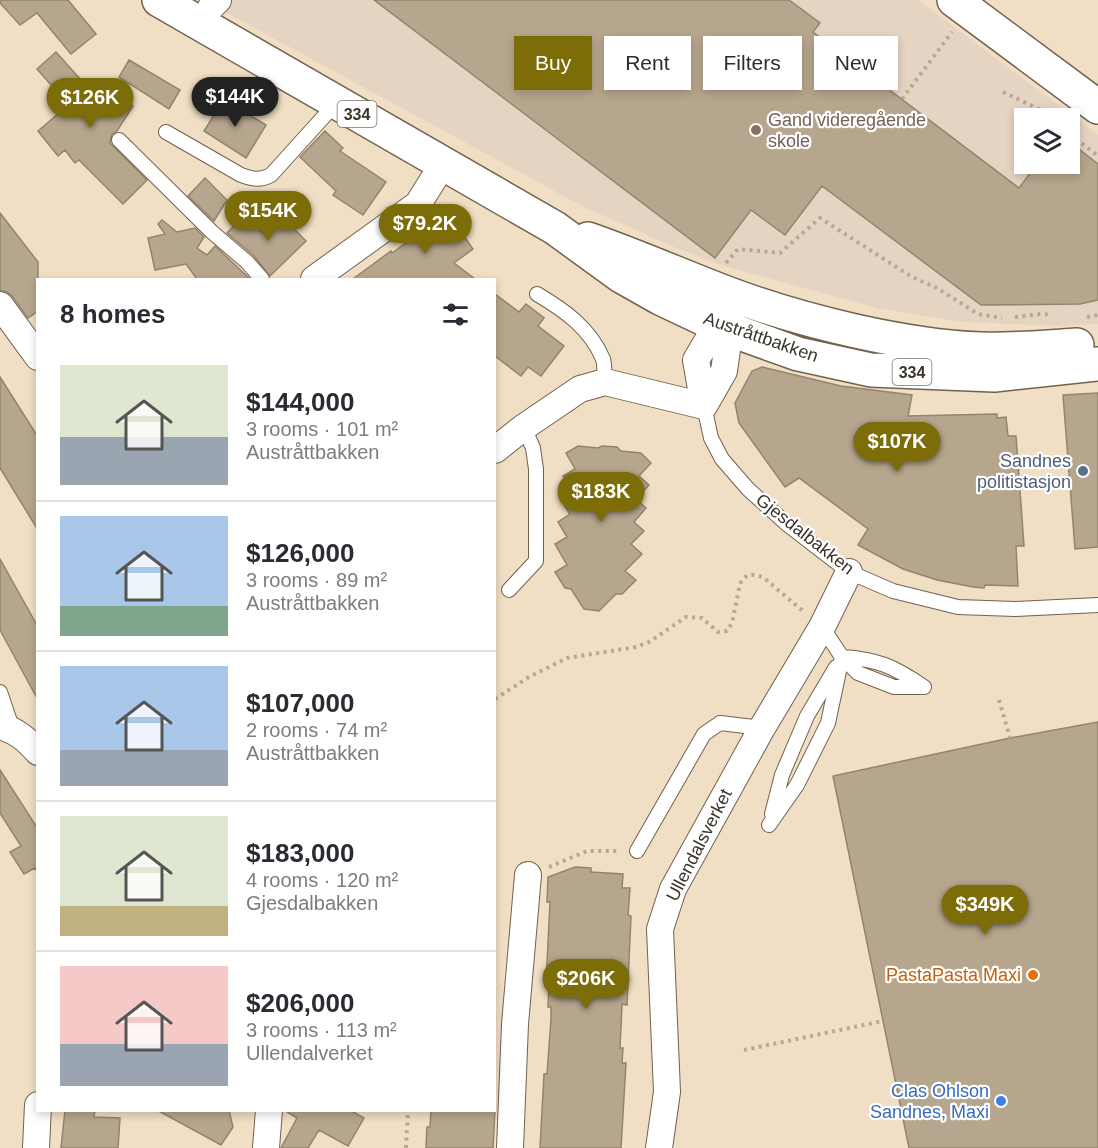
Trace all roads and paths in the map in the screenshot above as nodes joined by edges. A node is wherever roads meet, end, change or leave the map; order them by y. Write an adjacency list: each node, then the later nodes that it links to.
1 (159, 0): 5 (main road, Austråttbakken / 334)
2 (956, 12): 4 (path); 6 (main road)
3 (1003, 92): 7 (path)
4 (902, 99)
5 (337, 102): 8 (lane); 12 (main road, Austråttbakken / 334)
6 (1098, 107)
7 (1037, 108)
8 (166, 132)
9 (119, 140): 15 (lane)
10 (1080, 142): 11 (path)
11 (1098, 156)
12 (443, 164): 13 (main road, Austråttbakken / 334); 16 (street)
13 (555, 228): 18 (main road, Austråttbakken / 334); 24 (main road, Austråttbakken / 334)
14 (725, 265): 23 (path)
15 (261, 278)
16 (315, 278)
17 (537, 294): 28 (lane)
18 (734, 296): 24 (street, Gjesdalbakken); 25 (main road, Austråttbakken / 334)
19 (0, 305): 26 (street)
20 (1098, 315): 25 (path)
21 (1061, 316): 22 (path)
22 (1013, 318)
23 (1004, 319)
24 (724, 327): 27 (main road, Austråttbakken / 334); 29 (street, Gjesdalbakken)
25 (1089, 331)
26 (36, 354)
27 (1098, 364)
28 (605, 382): 29 (street); 30 (street)
29 (704, 406): 32 (lane, Gjesdalbakken)
30 (524, 427): 31 (street); 33 (lane)
31 (496, 449)
32 (849, 572): 34 (lane, Gjesdalbakken); 35 (street, Ullendalsverket)
33 (509, 590)
34 (1098, 605)
35 (822, 627): 36 (lane); 38 (path); 41 (street, Ullendalsverket)
36 (842, 657): 36 (lane); 36 (lane)
37 (0, 692): 40 (lane)
38 (496, 698)
39 (999, 700): 42 (path)
40 (6, 728): 43 (street)
41 (762, 728): 44 (lane); 57 (street, Ullendalsverket)
42 (1010, 738)
43 (36, 750)
44 (637, 851)
45 (611, 852): 46 (path)
46 (553, 866)
47 (528, 874): 56 (street)
48 (884, 1021): 49 (path)
49 (744, 1050)
50 (38, 1112): 53 (street)
51 (268, 1112): 54 (street)
52 (408, 1112): 55 (path)
53 (36, 1148)
54 (266, 1148)
55 (406, 1148)
56 (510, 1148)
57 (659, 1148)

